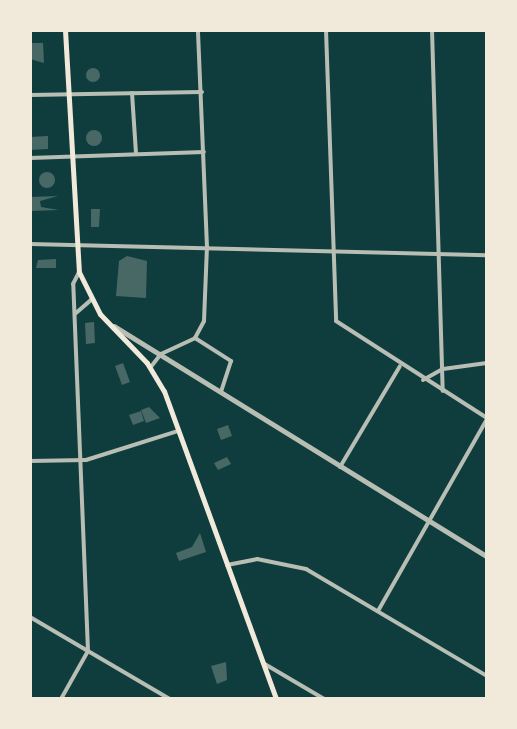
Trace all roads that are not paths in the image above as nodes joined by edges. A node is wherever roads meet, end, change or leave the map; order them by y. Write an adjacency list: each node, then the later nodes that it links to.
1 (65, 30): 7 (main road)
2 (198, 30): 5 (street)
3 (326, 30): 16 (street)
4 (432, 30): 17 (street)
5 (201, 92): 6 (street); 9 (street)
6 (132, 93): 7 (street); 10 (street)
7 (68, 94): 8 (street); 11 (main road)
8 (30, 95)
9 (204, 152): 10 (street); 15 (street)
10 (136, 154): 11 (street)
11 (71, 156): 12 (street); 14 (main road)
12 (30, 158)
13 (30, 243): 14 (street)
14 (75, 244): 15 (street); 19 (main road)
15 (207, 247): 16 (street); 23 (street)
16 (332, 251): 17 (street); 26 (street)
17 (440, 254): 18 (street); 28 (street)
18 (487, 255)
19 (79, 272): 20 (main road); 21 (street)
20 (91, 300): 21 (street); 22 (main road)
21 (76, 314): 34 (street)
22 (106, 322): 24 (street); 27 (main road)
23 (195, 338): 24 (street); 31 (street)
24 (160, 354): 27 (street); 31 (street)
25 (487, 363): 28 (street)
26 (400, 366): 29 (street); 36 (street)
27 (150, 368): 33 (main road)
28 (443, 369): 29 (street); 30 (street)
29 (423, 380): 30 (street)
30 (443, 392): 32 (street)
31 (220, 393): 36 (street)
32 (487, 419): 37 (street)
33 (179, 431): 34 (street); 39 (main road)
34 (81, 460): 35 (street); 42 (street)
35 (30, 461)
36 (340, 466): 37 (street)
37 (429, 520): 38 (street); 40 (street)
38 (487, 556)
39 (227, 565): 40 (street); 43 (main road)
40 (378, 611): 44 (street)
41 (30, 616): 42 (street)
42 (88, 651): 45 (street); 46 (street)
43 (263, 663): 47 (main road); 48 (street)
44 (487, 676)
45 (62, 699)
46 (170, 699)
47 (276, 699)
48 (324, 699)

